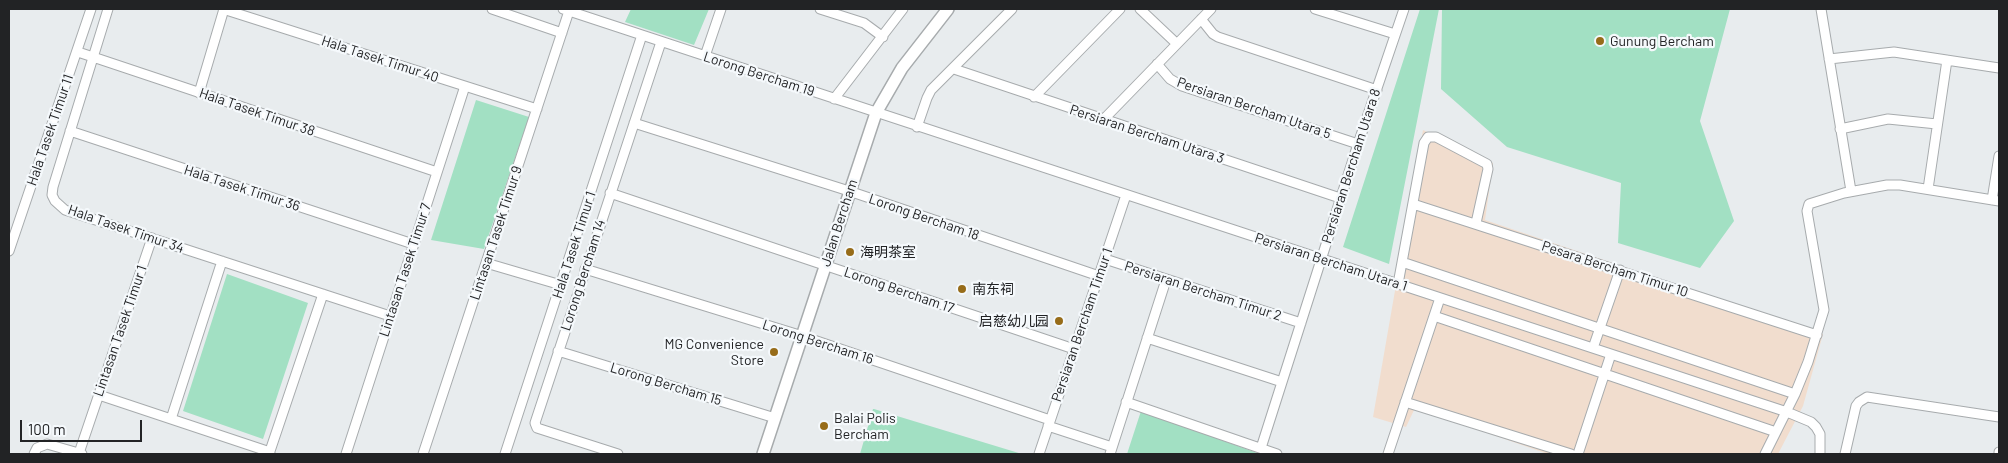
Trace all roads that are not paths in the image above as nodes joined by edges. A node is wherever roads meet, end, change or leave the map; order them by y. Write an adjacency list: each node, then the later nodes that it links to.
1 (92, 9): 26 (street, Hala Tasek Timur 11)
2 (108, 9): 28 (street, Hala Tasek Timur 34)
3 (224, 9): 34 (street, Hala Tasek Timur 40); 36 (street)
4 (492, 9): 20 (street)
5 (721, 9): 27 (street)
6 (820, 9): 23 (street)
7 (903, 9): 23 (street)
8 (940, 9): 40 (main road, Jalan Bercham)
9 (948, 9): 40 (main road, Jalan Bercham)
10 (1012, 9): 33 (street)
11 (1120, 9): 37 (street)
12 (1140, 9): 25 (street)
13 (1211, 9): 19 (street)
14 (1315, 9): 18 (street)
15 (1404, 9): 21 (street, Persiaran Bercham Utara 8)
16 (1821, 9): 29 (street)
17 (566, 10): 20 (street, Lintasan Tasek Timur 9); 22 (street, Lorong Bercham 19)
18 (1341, 13): 21 (street)
19 (1201, 19): 25 (street); 35 (street)
20 (562, 32): 39 (street, Lintasan Tasek Timur 9)
21 (1395, 34): 35 (street, Persiaran Bercham Utara 8)
22 (642, 35): 24 (street, Lorong Bercham 19); 75 (street, Hala Tasek Timur 1)
23 (883, 37): 38 (street)
24 (661, 42): 27 (street, Lorong Bercham 19); 42 (street, Lorong Bercham 14)
25 (1176, 43): 31 (street)
26 (78, 52): 28 (street, Hala Tasek Timur 38); 59 (street, Hala Tasek Timur 11)
27 (705, 56): 38 (street, Lorong Bercham 19)
28 (93, 57): 36 (street, Hala Tasek Timur 38); 46 (street, Hala Tasek Timur 34)
29 (1829, 59): 30 (street); 45 (street)
30 (1947, 60): 32 (street); 43 (street)
31 (1157, 64): 41 (street); 47 (street, Persiaran Bercham Utara 5)
32 (1999, 68)
33 (954, 69): 37 (street, Persiaran Bercham Utara 3); 44 (street)
34 (465, 86): 39 (street, Hala Tasek Timur 40); 49 (street, Lintasan Tasek Timur 7)
35 (1377, 90): 47 (street, Persiaran Bercham Utara 8)
36 (199, 93): 49 (street, Hala Tasek Timur 38)
37 (1034, 97): 41 (street, Persiaran Bercham Utara 3)
38 (834, 99): 40 (street, Lorong Bercham 19)
39 (537, 110): 68 (street, Lintasan Tasek Timur 9)
40 (872, 112): 44 (street, Persiaran Bercham Utara 1); 50 (main road, Jalan Bercham)
41 (1103, 120): 55 (street, Persiaran Bercham Utara 3)
42 (634, 123): 50 (street, Lorong Bercham 18); 53 (street, Lorong Bercham 14)
43 (1937, 124): 45 (street); 51 (street)
44 (917, 127): 54 (street, Persiaran Bercham Utara 1)
45 (1840, 130): 52 (street)
46 (70, 131): 61 (street, Hala Tasek Timur 34); 62 (street, Hala Tasek Timur 36)
47 (1358, 144): 55 (street, Persiaran Bercham Utara 8)
48 (1999, 156): 56 (street)
49 (437, 172): 62 (street, Lintasan Tasek Timur 7)
50 (846, 190): 69 (main road, Jalan Bercham); 72 (street, Lorong Bercham 18)
51 (1928, 190): 52 (street); 56 (street)
52 (1851, 191): 83 (street)
53 (610, 193): 69 (street, Lorong Bercham 17); 70 (street, Lorong Bercham 14)
54 (1126, 195): 64 (street, Persiaran Bercham Utara 1); 65 (street, Persiaran Bercham Timur 1)
55 (1340, 198): 64 (street, Persiaran Bercham Utara 8)
56 (1996, 200)
57 (1414, 204): 60 (street, Pesara Bercham Timur 10); 60 (street); 67 (street)
58 (9, 218): 59 (street)
59 (19, 221): 63 (street, Hala Tasek Timur 11)
60 (1476, 223): 71 (street, Pesara Bercham Timur 10)
61 (152, 238): 66 (street, Hala Tasek Timur 34); 91 (street, Lintasan Tasek Timur 1)
62 (413, 244): 78 (street, Lintasan Tasek Timur 7)
63 (9, 252)
64 (1321, 259): 74 (street, Persiaran Bercham Utara 1); 80 (street, Persiaran Bercham Utara 8)
65 (1105, 260): 72 (street, Persiaran Bercham Timur 1); 73 (street, Persiaran Bercham Timur 2)
66 (222, 261): 76 (street, Hala Tasek Timur 34); 98 (street)
67 (1402, 262): 74 (street); 81 (street)
68 (486, 263): 75 (street); 107 (street, Lintasan Tasek Timur 9)
69 (822, 264): 82 (main road, Jalan Bercham); 86 (street, Lorong Bercham 17)
70 (585, 269): 82 (street, Lorong Bercham 16); 87 (street, Lorong Bercham 14)
71 (1620, 270): 81 (street); 83 (street, Pesara Bercham Timur 10)
72 (1099, 276): 86 (street, Persiaran Bercham Timur 1)
73 (1166, 280): 80 (street, Persiaran Bercham Timur 2); 84 (street)
74 (1398, 284): 77 (street, Persiaran Bercham Utara 1)
75 (561, 285): 108 (street, Hala Tasek Timur 1)
76 (323, 294): 78 (street, Hala Tasek Timur 34); 104 (street)
77 (1440, 298): 79 (street); 85 (street, Persiaran Bercham Utara 1)
78 (390, 316): 106 (street, Lintasan Tasek Timur 7)
79 (1434, 316): 89 (street); 94 (street)
80 (1301, 323): 90 (street, Persiaran Bercham Utara 8)
81 (1600, 330): 85 (street); 92 (street)
82 (798, 335): 96 (main road, Jalan Bercham); 99 (street, Lorong Bercham 16)
83 (1817, 336): 92 (street)
84 (1147, 338): 90 (street); 93 (street)
85 (1593, 348): 88 (street, Persiaran Bercham Utara 1)
86 (1074, 349): 99 (street, Persiaran Bercham Timur 1)
87 (558, 351): 96 (street, Lorong Bercham 15); 109 (street, Lorong Bercham 14)
88 (1611, 354): 89 (street); 95 (street, Persiaran Bercham Utara 1)
89 (1605, 374): 100 (street); 116 (street)
90 (1282, 382): 101 (street, Persiaran Bercham Utara 8)
91 (98, 394): 98 (street); 105 (street, Lintasan Tasek Timur 1)
92 (1795, 394): 95 (street)
93 (1126, 402): 101 (street); 102 (street)
94 (1405, 402): 114 (street); 115 (street)
95 (1787, 412): 100 (street); 118 (street, Persiaran Bercham Utara 1)
96 (772, 417): 110 (main road, Jalan Bercham); 111 (main road, Jalan Bercham)
97 (1999, 417): 119 (street)
98 (171, 419): 104 (street)
99 (1049, 423): 102 (street, Lorong Bercham 16); 112 (street, Persiaran Bercham Timur 1)
100 (1776, 432): 117 (street)
101 (1261, 448): 113 (street)
102 (1111, 450)
103 (34, 453): 105 (street)
104 (269, 453)
105 (81, 454)
106 (346, 454)
107 (423, 454)
108 (505, 454)
109 (618, 454)
110 (756, 454)
111 (763, 454)
112 (1039, 454)
113 (1277, 454)
114 (1388, 454)
115 (1571, 454)
116 (1578, 454)
117 (1765, 454)
118 (1820, 454)
119 (1845, 454)

